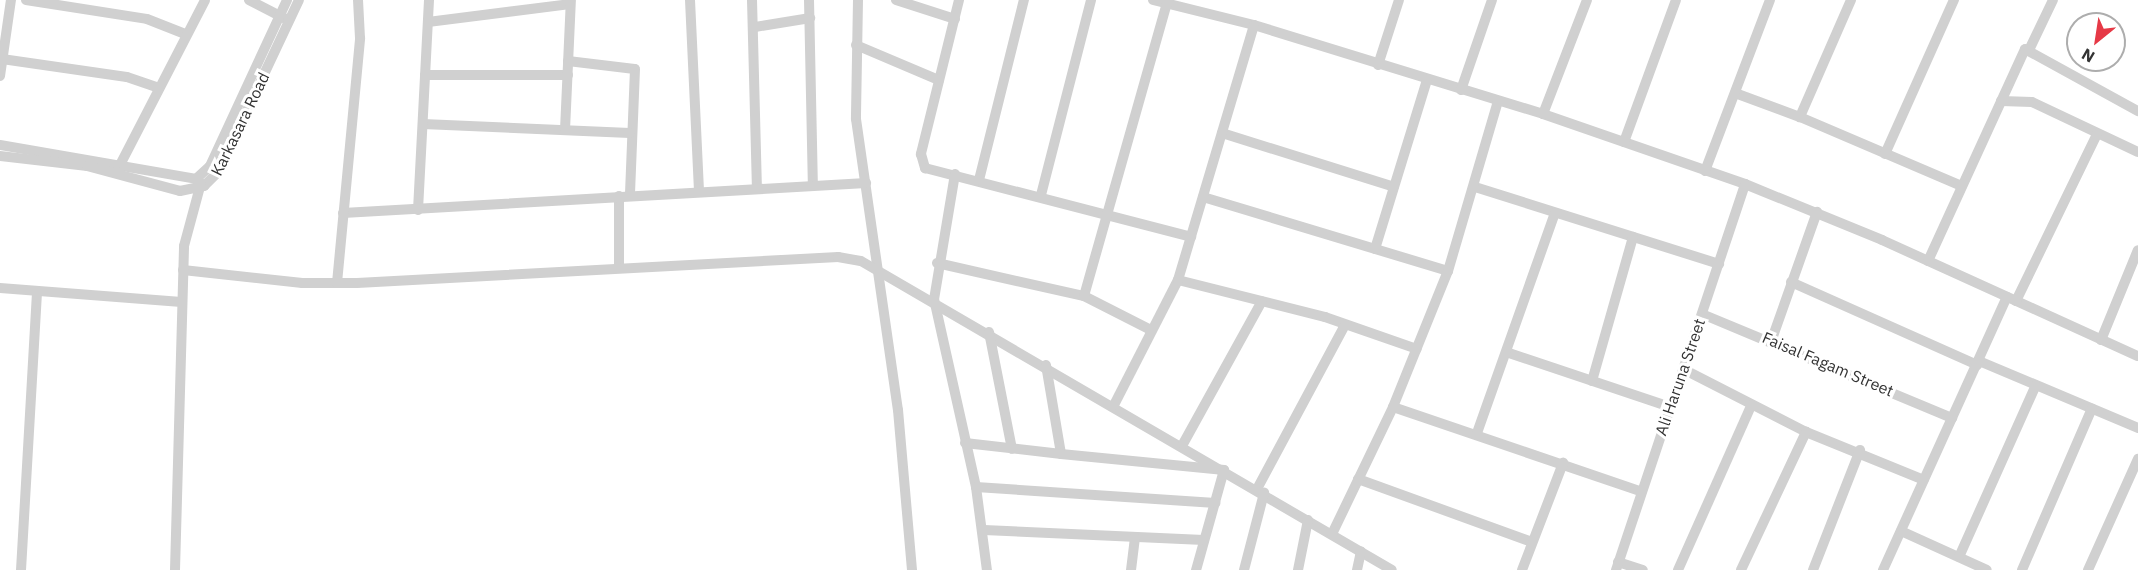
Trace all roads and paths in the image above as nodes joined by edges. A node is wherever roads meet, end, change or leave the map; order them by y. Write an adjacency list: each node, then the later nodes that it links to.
1 (11, 0): 37 (street)
2 (26, 0): 34 (street)
3 (206, 0): 34 (street)
4 (249, 0): 29 (street)
5 (287, 0): 29 (street, Karkasara Road)
6 (299, 0): 29 (street, Karkasara Road)
7 (358, 0): 83 (street)
8 (429, 0): 31 (street)
9 (690, 0): 76 (street)
10 (752, 0): 33 (street)
11 (809, 0): 28 (street)
12 (858, 0): 35 (street)
13 (896, 0): 30 (street)
14 (959, 0): 30 (street)
15 (1024, 0): 67 (street)
16 (1091, 0): 78 (street)
17 (1154, 0): 27 (street)
18 (1399, 0): 39 (street)
19 (1492, 0): 46 (street)
20 (1587, 0): 51 (street)
21 (1676, 0): 58 (street)
22 (1770, 0): 47 (street)
23 (1851, 0): 52 (street)
24 (1954, 0): 61 (street)
25 (2053, 0): 36 (street)
26 (571, 2): 31 (street); 38 (street)
27 (1167, 3): 32 (street); 81 (street)
28 (810, 18): 33 (street); 69 (street)
29 (284, 19): 66 (street, Karkasara Road); 75 (street, Karkasara Road)
30 (954, 19): 43 (street)
31 (428, 22): 40 (street)
32 (1254, 25): 39 (street); 56 (street)
33 (755, 27): 72 (street)
34 (185, 34): 45 (street)
35 (856, 45): 43 (street); 68 (street)
36 (2030, 48): 49 (street); 50 (street)
37 (2, 59): 42 (street); 45 (street)
38 (568, 61): 41 (street); 55 (street)
39 (1378, 65): 44 (street)
40 (425, 75): 41 (street); 53 (street)
41 (568, 75): 54 (street)
42 (0, 76)
43 (939, 80): 65 (street)
44 (1427, 80): 46 (street); 73 (street)
45 (159, 87): 63 (street)
46 (1461, 90): 48 (street)
47 (1735, 93): 52 (street); 64 (street)
48 (1498, 101): 51 (street); 74 (street)
49 (2001, 101): 57 (street); 71 (street)
50 (2138, 111)
51 (1543, 114): 58 (street)
52 (1800, 117): 61 (street)
53 (423, 124): 54 (street); 80 (street)
54 (565, 130): 55 (street)
55 (630, 133): 77 (street)
56 (1222, 133): 73 (street); 79 (street)
57 (2097, 134): 60 (street); 103 (street)
58 (1624, 142): 64 (street)
59 (0, 145): 63 (street, Karkasara Road)
60 (2138, 152)
61 (1885, 154): 71 (street)
62 (0, 156): 75 (street, Karkasara Road)
63 (121, 163): 66 (street, Karkasara Road)
64 (1706, 171): 70 (street)
65 (955, 174): 67 (street); 90 (street)
66 (202, 175): 75 (street)
67 (979, 180): 78 (street)
68 (866, 183): 69 (street); 93 (street)
69 (813, 184): 72 (street)
70 (1744, 184): 82 (street); 91 (street, Ali Haruna Street)
71 (1962, 186): 89 (street)
72 (756, 187): 76 (street)
73 (1394, 187): 87 (street)
74 (1475, 187): 84 (street); 95 (street)
75 (199, 188): 94 (street)
76 (699, 190): 77 (street)
77 (624, 195): 80 (street); 92 (street)
78 (1041, 195): 81 (street)
79 (1203, 196): 85 (street); 87 (street)
80 (418, 210): 83 (street)
81 (1109, 212): 85 (street); 101 (street)
82 (1817, 212): 89 (street); 97 (street)
83 (343, 213): 98 (street)
84 (1555, 213): 86 (street); 113 (street)
85 (1191, 237): 96 (street)
86 (1634, 237): 91 (street); 118 (street)
87 (1375, 249): 95 (street)
88 (2138, 250): 111 (street)
89 (1928, 261): 103 (street)
90 (937, 262): 101 (street); 102 (street)
91 (1719, 264): 106 (street, Ali Haruna Street)
92 (620, 266): 93 (street); 98 (street)
93 (879, 268): 102 (street); 155 (street)
94 (183, 270): 98 (street); 105 (street)
95 (1448, 271): 112 (street)
96 (1178, 280): 104 (street); 108 (street)
97 (1791, 282): 110 (street); 115 (street)
98 (337, 283)
99 (0, 288): 100 (street)
100 (37, 292): 105 (street); 153 (street)
101 (1084, 296): 108 (street)
102 (934, 299): 109 (street); 129 (street)
103 (2011, 299): 111 (street); 115 (street)
104 (1262, 301): 107 (street); 130 (street)
105 (182, 302): 154 (street)
106 (1702, 314): 110 (street, Faisal Fagam Street); 117 (street, Ali Haruna Street)
107 (1345, 325): 112 (street); 140 (street)
108 (1151, 330): 120 (street)
109 (989, 332): 116 (street); 131 (street)
110 (1772, 339): 125 (street, Faisal Fagam Street)
111 (2101, 340): 114 (street)
112 (1417, 349): 122 (street)
113 (1509, 353): 118 (street); 128 (street)
114 (2138, 356)
115 (1978, 363): 119 (street); 125 (street)
116 (1046, 365): 120 (street); 133 (street)
117 (1683, 369): 121 (street); 123 (street, Ali Haruna Street)
118 (1592, 381): 123 (street)
119 (2036, 385): 124 (street); 151 (street)
120 (1114, 405): 130 (street)
121 (1751, 406): 127 (street); 165 (street)
122 (1393, 407): 128 (street); 137 (street)
123 (1670, 407): 141 (street, Ali Haruna Street)
124 (2092, 408): 126 (street); 170 (street)
125 (1952, 418): 138 (street)
126 (2138, 428)
127 (1806, 432): 132 (street); 166 (street)
128 (1477, 433): 135 (street)
129 (965, 443): 131 (street); 139 (street)
130 (1183, 444): 136 (street)
131 (1012, 448): 133 (street)
132 (1860, 450): 138 (street); 167 (street)
133 (1060, 454): 136 (street)
134 (2138, 459): 171 (street)
135 (1563, 463): 141 (street); 149 (street)
136 (1224, 470): 140 (street); 142 (street)
137 (1358, 479): 146 (street); 149 (street)
138 (1924, 480): 145 (street)
139 (976, 487): 142 (street); 144 (street)
140 (1260, 491): 143 (street); 159 (street)
141 (1640, 491): 152 (street, Ali Haruna Street)
142 (1215, 503): 148 (street)
143 (1308, 520): 146 (street); 160 (street)
144 (984, 530): 147 (street); 156 (street)
145 (1901, 531): 151 (street); 168 (street)
146 (1332, 534): 150 (street)
147 (1135, 537): 148 (street); 157 (street)
148 (1204, 540): 158 (street)
149 (1532, 542): 163 (street)
150 (1361, 551): 161 (street); 162 (street)
151 (1959, 557): 169 (street)
152 (1617, 566): 164 (street)
153 (21, 570)
154 (175, 570)
155 (912, 570)
156 (987, 570)
157 (1131, 570)
158 (1196, 570)
159 (1244, 570)
160 (1298, 570)
161 (1357, 570)
162 (1392, 570)
163 (1522, 570)
164 (1643, 570)
165 (1678, 570)
166 (1741, 570)
167 (1813, 570)
168 (1883, 570)
169 (1987, 570)
170 (2022, 570)
171 (2088, 570)

